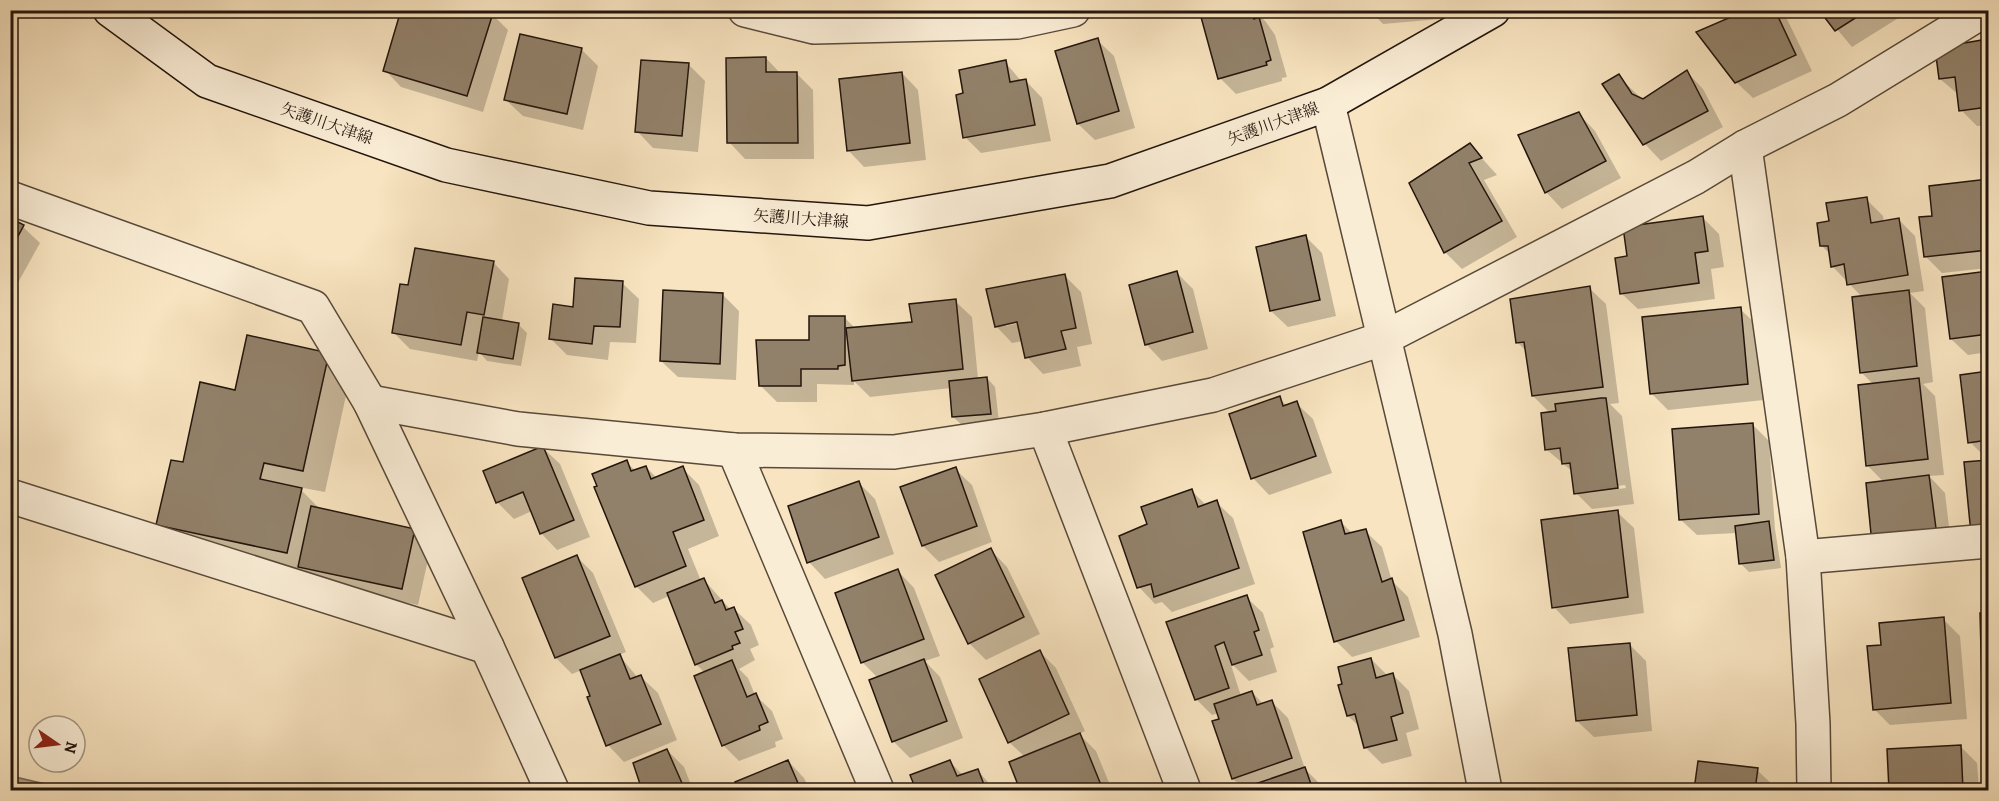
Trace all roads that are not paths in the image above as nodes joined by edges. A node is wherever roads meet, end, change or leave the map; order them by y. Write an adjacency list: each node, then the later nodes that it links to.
1 (110, 10): 7 (street, 矢護川大津線)
2 (745, 10): 6 (street)
3 (1073, 10): 6 (street)
4 (1493, 10): 7 (street, 矢護川大津線)
5 (1985, 10): 8 (street)
6 (1016, 16)
7 (1328, 104): 10 (street)
8 (1745, 147): 10 (street); 16 (street)
9 (10, 198): 11 (street)
10 (1382, 339): 12 (street); 21 (street)
11 (370, 402): 13 (street); 17 (street)
12 (1045, 429): 13 (street); 20 (street)
13 (734, 450): 19 (street)
14 (10, 496): 17 (street)
15 (1989, 541): 16 (street)
16 (1803, 557): 22 (street)
17 (487, 647): 18 (street)
18 (552, 790)
19 (877, 790)
20 (1184, 790)
21 (1485, 790)
22 (1814, 790)

